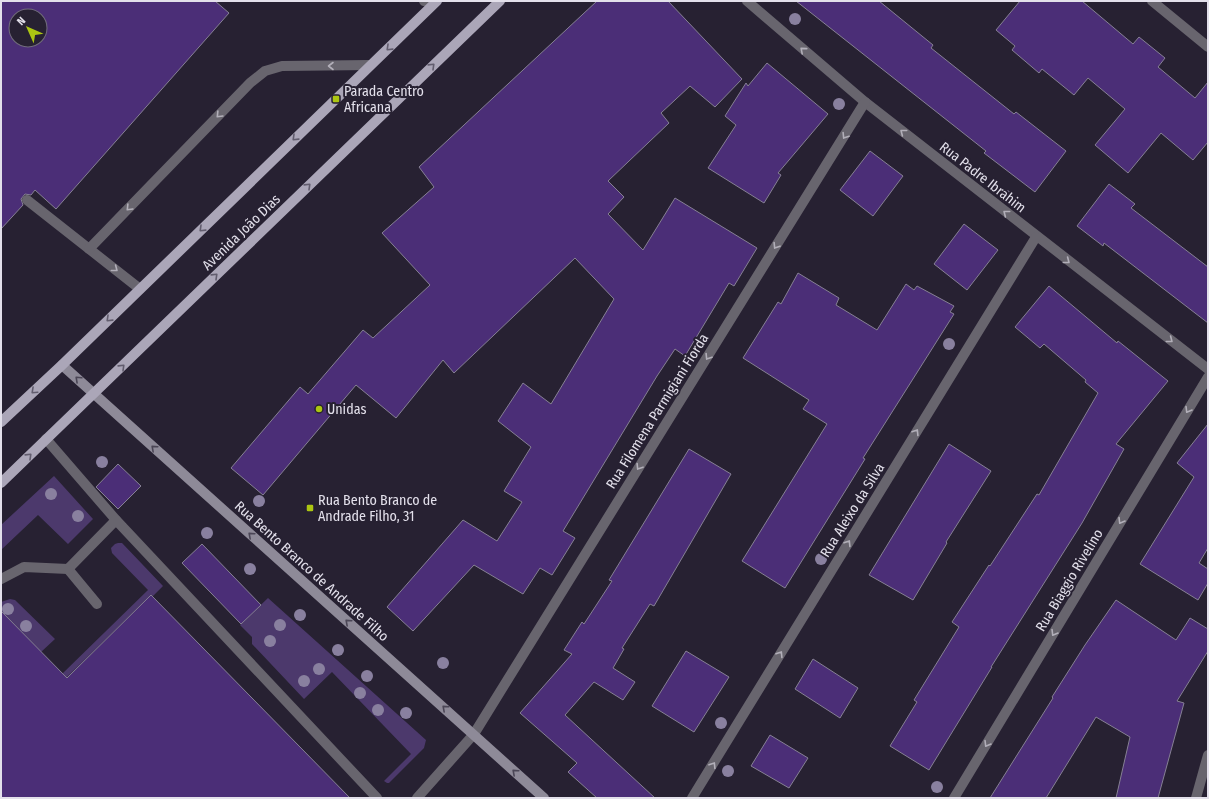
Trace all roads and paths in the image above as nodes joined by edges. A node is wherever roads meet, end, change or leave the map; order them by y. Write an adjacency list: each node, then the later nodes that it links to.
1 (424, 1): 5 (street)
2 (500, 1): 16 (main road, Avenida João Dias, one-way to 2)
3 (747, 1): 8 (street, Rua Padre Ibrahim, one-way to 3)
4 (1152, 1): 6 (street)
5 (436, 2): 7 (main road, Avenida João Dias, one-way to 7)
6 (1208, 47)
7 (370, 65): 11 (street, one-way to 11); 12 (main road, Avenida João Dias, one-way to 12)
8 (865, 102): 10 (street, Rua Padre Ibrahim, one-way to 8); 24 (street, Rua Filomena Parmigiani Fiorda, one-way to 24)
9 (27, 200): 11 (street)
10 (1036, 237): 14 (street, Rua Padre Ibrahim, one-way to 14); 29 (street, Rua Aleixo da Silva, one-way to 10)
11 (89, 249): 12 (street, one-way to 12)
12 (140, 289): 13 (main road, Avenida João Dias, one-way to 13)
13 (62, 365): 16 (street, Rua Bento Branco de Andrade Filho, one-way to 13); 17 (main road, Avenida João Dias, one-way to 17)
14 (1208, 369)
15 (1208, 377): 30 (street, Rua Biaggio Rivelino, one-way to 30)
16 (94, 394): 18 (main road, Avenida João Dias); 24 (street, Rua Bento Branco de Andrade Filho, one-way to 16)
17 (1, 422)
18 (46, 439): 19 (main road, Avenida João Dias, one-way to 18); 20 (street)
19 (1, 483)
20 (116, 520): 21 (street); 26 (street)
21 (68, 569): 22 (street); 23 (street)
22 (1, 579)
23 (97, 604)
24 (474, 734): 27 (street, Rua Filomena Parmigiani Fiorda); 28 (street, Rua Bento Branco de Andrade Filho, one-way to 24)
25 (1208, 755): 31 (street)
26 (377, 798)
27 (417, 798)
28 (544, 798)
29 (692, 798)
30 (954, 798)
31 (1196, 798)

